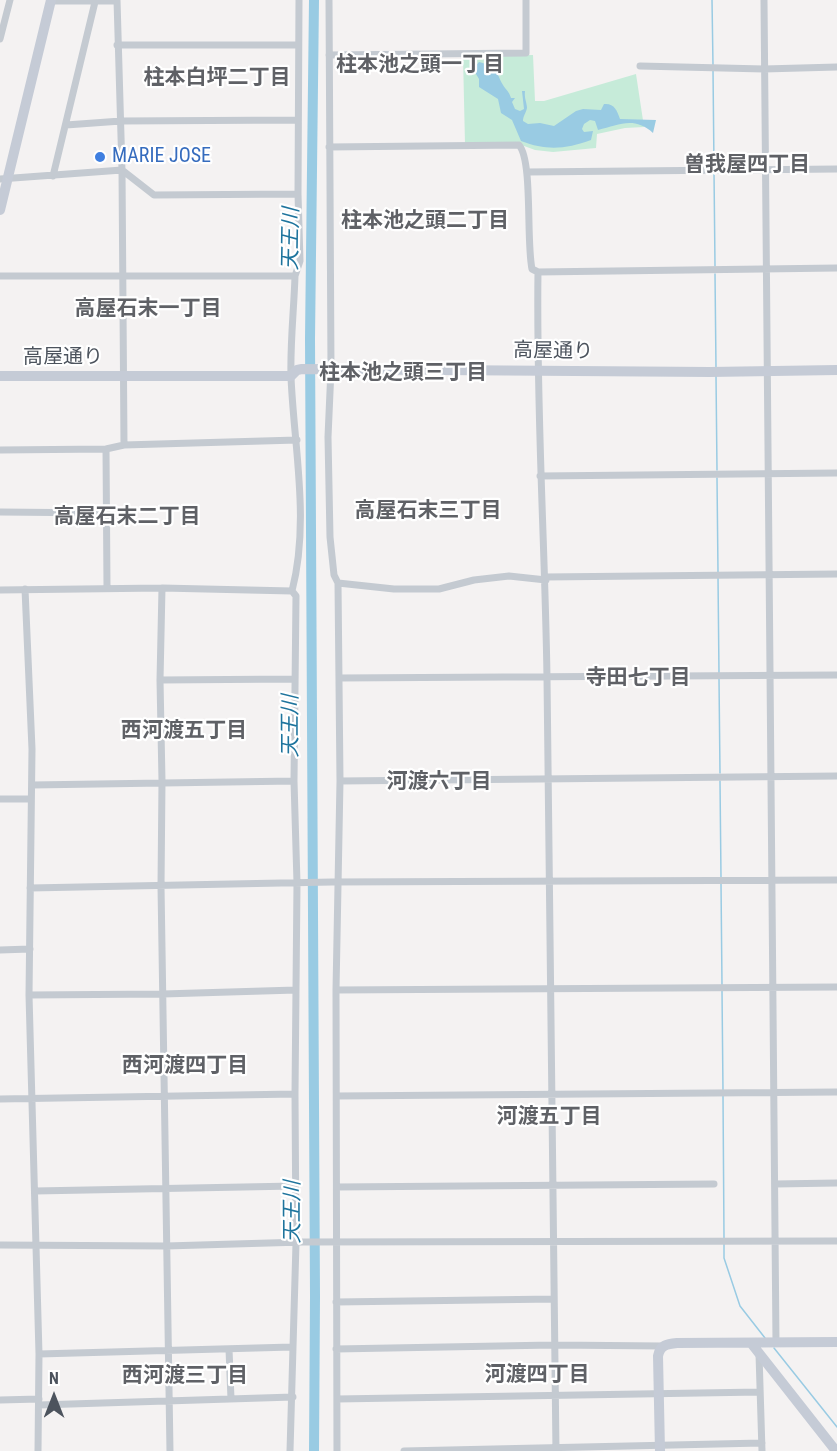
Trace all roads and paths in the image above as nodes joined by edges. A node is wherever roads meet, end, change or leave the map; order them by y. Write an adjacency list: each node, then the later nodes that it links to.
1 (10, 0): 9 (street)
2 (299, 0): 12 (street)
3 (329, 0): 13 (street)
4 (526, 0): 13 (street)
5 (764, 0): 16 (street)
6 (51, 1): 8 (street); 26 (street)
7 (117, 1): 8 (street); 11 (street)
8 (95, 2): 19 (street)
9 (2, 22): 10 (street)
10 (0, 39)
11 (117, 45): 12 (street); 18 (street)
12 (298, 45): 17 (street)
13 (328, 55): 20 (street)
14 (640, 66): 16 (street)
15 (837, 67): 16 (street)
16 (764, 69): 23 (street)
17 (298, 120): 18 (street); 27 (street)
18 (121, 122): 19 (street); 22 (street)
19 (66, 125): 25 (street)
20 (329, 147): 24 (street); 35 (street)
21 (837, 169): 23 (street)
22 (122, 170): 25 (street); 27 (street); 32 (street)
23 (764, 170): 24 (street); 30 (street)
24 (528, 172): 31 (street)
25 (53, 176): 26 (street)
26 (3, 179): 28 (street)
27 (298, 194): 34 (street)
28 (0, 210)
29 (837, 268): 30 (street)
30 (766, 269): 31 (street); 37 (street)
31 (538, 272): 36 (street)
32 (122, 275): 33 (street); 34 (street); 40 (street)
33 (0, 276)
34 (295, 276): 41 (street)
35 (327, 369): 36 (street, 高屋通り); 41 (street, 高屋通り); 54 (street)
36 (538, 370): 37 (street, 高屋通り); 48 (street)
37 (767, 370): 38 (street, 高屋通り); 47 (street)
38 (837, 370)
39 (0, 376): 40 (street, 高屋通り)
40 (122, 376): 41 (street, 高屋通り); 43 (street)
41 (291, 376): 42 (street)
42 (297, 440): 43 (street); 59 (street)
43 (124, 445): 44 (street)
44 (106, 449): 45 (street); 50 (street)
45 (0, 450)
46 (837, 473): 47 (street)
47 (768, 474): 48 (street); 51 (street)
48 (540, 476): 53 (street)
49 (0, 512): 50 (street)
50 (107, 513): 55 (street)
51 (769, 574): 52 (street); 53 (street); 60 (street)
52 (837, 574)
53 (545, 578): 54 (street); 64 (street)
54 (338, 583): 63 (street)
55 (107, 587): 56 (street); 57 (street)
56 (162, 588): 59 (street); 65 (street)
57 (25, 589): 58 (street); 72 (street)
58 (0, 590)
59 (292, 591): 62 (street)
60 (769, 675): 61 (street); 64 (street); 67 (street)
61 (837, 675)
62 (295, 678): 65 (street); 69 (street)
63 (339, 678): 64 (street); 70 (street)
64 (547, 678): 68 (street)
65 (160, 680): 71 (street)
66 (837, 776): 67 (street)
67 (771, 777): 68 (street); 75 (street)
68 (548, 779): 70 (street); 78 (street)
69 (294, 781): 71 (street); 79 (street)
70 (340, 781): 77 (street)
71 (162, 782): 72 (street); 80 (street)
72 (32, 785): 74 (street)
73 (0, 799): 74 (street)
74 (30, 799): 81 (street)
75 (772, 880): 76 (street); 78 (street); 85 (street)
76 (837, 880)
77 (335, 882): 78 (street); 79 (street); 87 (street)
78 (549, 882): 88 (street)
79 (299, 883): 80 (street); 86 (street)
80 (161, 886): 81 (street); 89 (street)
81 (30, 888): 82 (street)
82 (30, 949): 83 (street); 90 (street)
83 (0, 950)
84 (837, 987): 85 (street)
85 (773, 988): 88 (street); 91 (street)
86 (296, 990): 89 (street); 93 (street)
87 (336, 990): 88 (street); 95 (street)
88 (550, 990): 94 (street)
89 (163, 994): 90 (street); 96 (street)
90 (29, 995): 97 (street)
91 (774, 1092): 92 (street); 94 (street); 101 (street)
92 (837, 1092)
93 (295, 1094): 96 (street); 102 (street)
94 (551, 1094): 95 (street); 103 (street)
95 (337, 1096): 104 (street)
96 (164, 1097): 97 (street); 105 (street)
97 (32, 1098): 98 (street); 106 (street)
98 (0, 1099)
99 (837, 1183): 101 (street)
100 (714, 1184): 103 (street)
101 (775, 1184): 107 (street)
102 (295, 1186): 105 (street); 110 (street)
103 (552, 1186): 104 (street); 109 (street)
104 (336, 1187): 111 (street)
105 (165, 1189): 106 (street); 114 (street)
106 (35, 1191): 113 (street)
107 (775, 1241): 108 (street); 109 (street); 117 (street)
108 (837, 1241)
109 (553, 1242): 111 (street); 115 (street)
110 (299, 1243): 111 (street); 114 (street); 122 (street)
111 (334, 1243): 116 (street)
112 (0, 1245): 113 (street)
113 (37, 1246): 114 (street); 126 (street)
114 (166, 1246): 125 (street)
115 (554, 1299): 116 (street); 119 (street)
116 (336, 1302): 124 (street)
117 (775, 1342): 118 (street); 121 (street)
118 (837, 1342)
119 (553, 1345): 120 (street); 124 (street); 129 (street)
120 (663, 1346): 121 (street); 128 (street)
121 (756, 1346): 127 (street); 144 (street)
122 (292, 1347): 123 (street); 130 (street)
123 (229, 1349): 125 (street); 131 (street)
124 (336, 1349): 132 (street)
125 (169, 1351): 126 (street); 134 (street)
126 (39, 1354): 135 (street)
127 (760, 1392): 128 (street); 136 (street)
128 (658, 1394): 129 (street); 137 (street)
129 (554, 1396): 132 (street); 138 (street)
130 (293, 1397): 131 (street); 141 (street)
131 (231, 1399): 134 (street)
132 (337, 1399): 142 (street)
133 (0, 1400): 135 (street)
134 (170, 1401): 135 (street); 140 (street)
135 (39, 1402): 139 (street)
136 (762, 1447): 137 (street)
137 (660, 1448): 138 (street)
138 (556, 1450): 143 (street)
139 (38, 1451)
140 (170, 1451)
141 (290, 1451)
142 (337, 1451)
143 (404, 1451)
144 (836, 1451)

